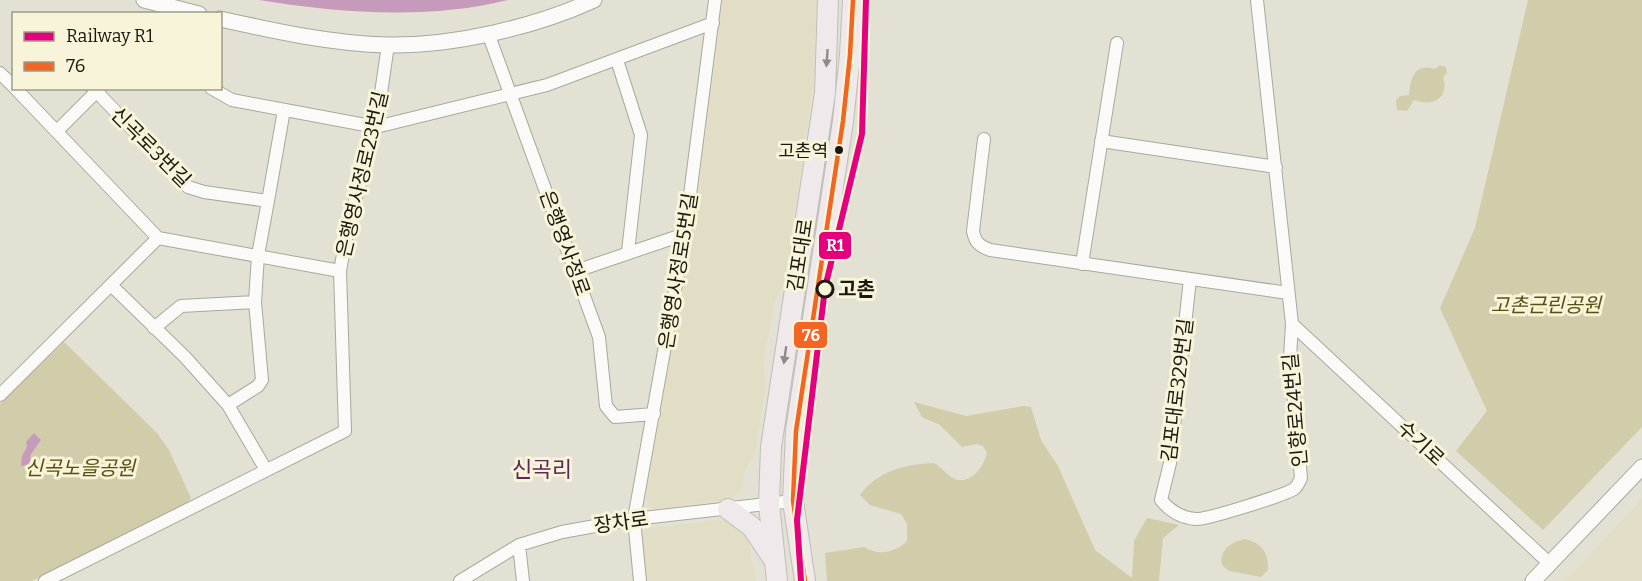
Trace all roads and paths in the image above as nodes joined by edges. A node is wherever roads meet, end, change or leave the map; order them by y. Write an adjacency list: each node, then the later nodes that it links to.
1 (144, 0): 7 (street)
2 (594, 0): 10 (street)
3 (715, 0): 9 (street, 은행영사정로5번길)
4 (828, 0): 47 (main road, 김포대로, one-way to 47)
5 (853, 0): 46 (main road, 김포대로)
6 (1257, 0): 25 (street, 인향로24번길)
7 (191, 12)
8 (222, 19): 12 (street)
9 (713, 23): 13 (street); 27 (street, 은행영사정로5번길)
10 (488, 33): 12 (street); 19 (street, 은행영사정로)
11 (1117, 43): 24 (street)
12 (388, 45): 21 (street, 은행영사정로23번길)
13 (617, 60): 19 (street); 29 (street)
14 (0, 73): 15 (street)
15 (12, 86)
16 (16, 90): 22 (street)
17 (96, 90): 22 (street); 26 (street, 신곡로3번길)
18 (214, 90): 20 (street)
19 (510, 95): 21 (street); 33 (street, 은행영사정로)
20 (284, 110): 21 (street); 26 (street)
21 (376, 127): 32 (street, 은행영사정로23번길)
22 (57, 131): 28 (street)
23 (984, 139): 31 (street)
24 (1101, 141): 25 (street); 31 (street)
25 (1276, 167): 36 (street, 인향로24번길)
26 (268, 201): 30 (street)
27 (685, 234): 29 (street); 42 (street, 은행영사정로5번길)
28 (158, 238): 30 (street); 35 (street)
29 (628, 252): 33 (street)
30 (258, 255): 32 (street); 37 (street)
31 (1082, 264): 34 (street)
32 (340, 271): 44 (street, 은행영사정로23번길)
33 (576, 271): 42 (street, 은행영사정로)
34 (1190, 279): 36 (street); 45 (street, 김포대로329번길)
35 (112, 286): 39 (street); 40 (street)
36 (1288, 293): 38 (street, 인향로24번길)
37 (255, 302): 39 (street); 41 (street)
38 (1292, 324): 45 (street, 인향로24번길); 52 (street, 수기로)
39 (154, 328): 41 (street)
40 (0, 394)
41 (228, 405): 44 (street)
42 (654, 414): 49 (street, 은행영사정로5번길)
43 (1642, 467): 52 (street)
44 (266, 470): 53 (street, 은행영사정로23번길)
45 (1161, 500)
46 (793, 501): 47 (street, 장차로); 58 (main road, 김포대로)
47 (769, 504): 48 (street, 장차로); 51 (main road, 김포대로)
48 (728, 509): 49 (street, 장차로); 51 (main road)
49 (634, 519): 50 (street, 장차로); 56 (street, 은행영사정로5번길)
50 (519, 545): 54 (street, 장차로); 55 (street)
51 (773, 559): 57 (main road, 김포대로)
52 (1549, 563): 59 (street)
53 (45, 581)
54 (460, 581)
55 (523, 581)
56 (640, 581)
57 (777, 581)
58 (805, 581)
59 (1533, 581)

